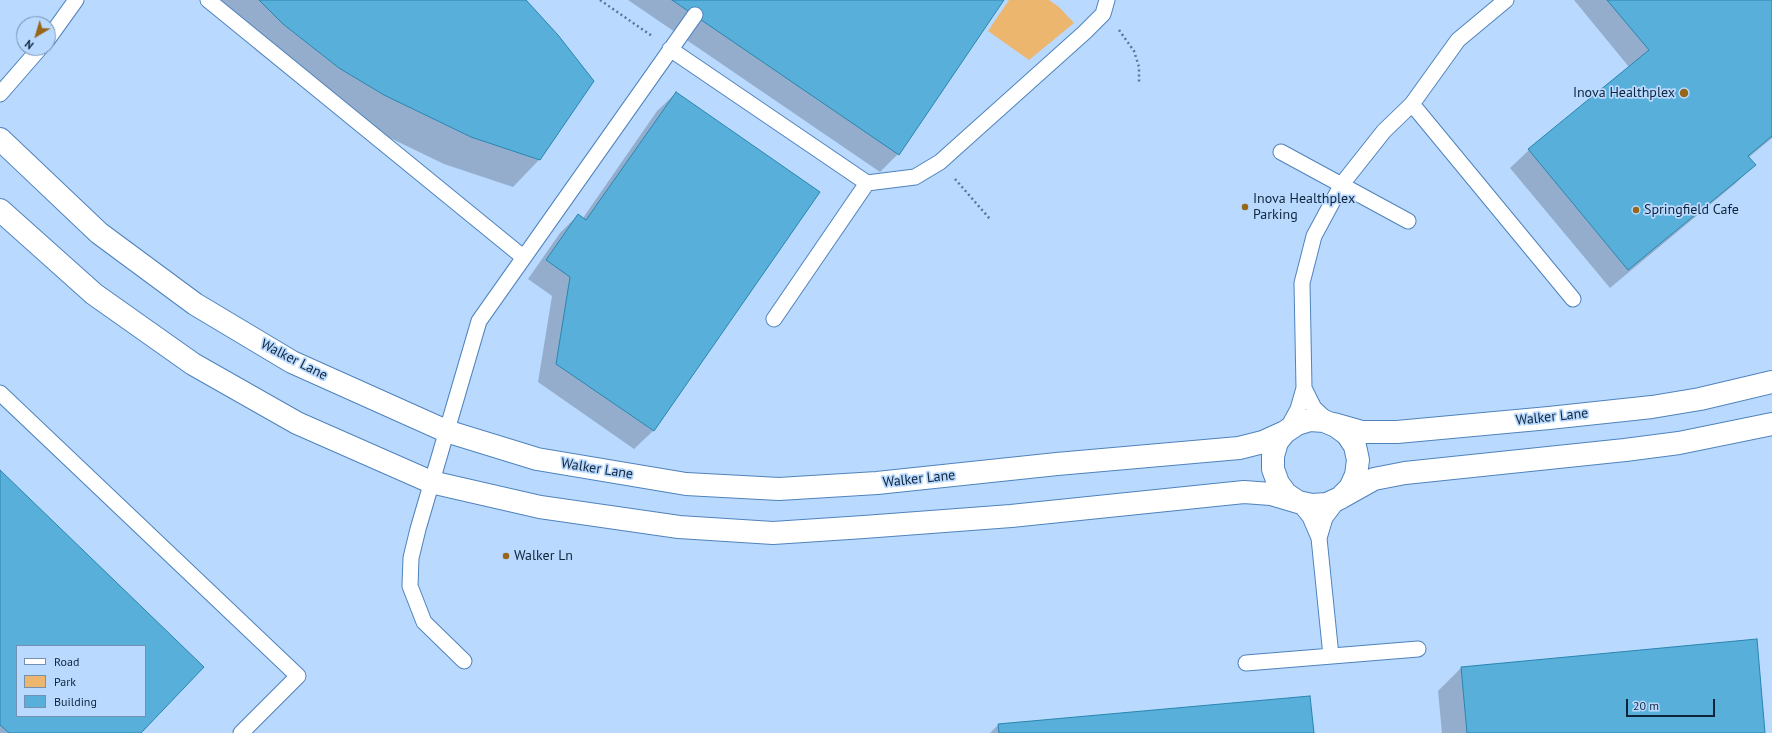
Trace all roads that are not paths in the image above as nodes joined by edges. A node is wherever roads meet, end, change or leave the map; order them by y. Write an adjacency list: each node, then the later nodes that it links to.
1 (76, 0): 6 (lane)
2 (208, 0): 17 (lane)
3 (1506, 0): 10 (lane)
4 (1105, 7): 13 (lane)
5 (695, 15): 7 (lane)
6 (56, 28)
7 (670, 49): 13 (lane); 17 (lane)
8 (33, 56): 9 (lane)
9 (0, 94)
10 (1412, 104): 14 (lane); 18 (lane)
11 (0, 139): 25 (street, Walker Lane)
12 (1281, 152): 14 (lane)
13 (866, 183): 19 (lane)
14 (1342, 184): 16 (lane); 21 (lane)
15 (0, 210): 27 (street)
16 (1408, 221)
17 (523, 257): 25 (lane)
18 (1573, 299)
19 (774, 319)
20 (1772, 382): 23 (street, Walker Lane)
21 (1304, 388): 23 (lane); 26 (lane)
22 (0, 393): 35 (lane)
23 (1330, 424): 26 (street, Walker Lane); 28 (street, Walker Lane)
24 (1772, 424): 28 (street)
25 (446, 431): 26 (street, Walker Lane); 27 (lane)
26 (1285, 432): 29 (street)
27 (431, 482): 29 (street); 33 (lane)
28 (1340, 498): 29 (street); 30 (lane)
29 (1298, 502): 30 (lane)
30 (1319, 538): 32 (lane)
31 (1418, 649): 32 (lane)
32 (1331, 656): 34 (lane)
33 (464, 661)
34 (1246, 663)
35 (241, 733)

